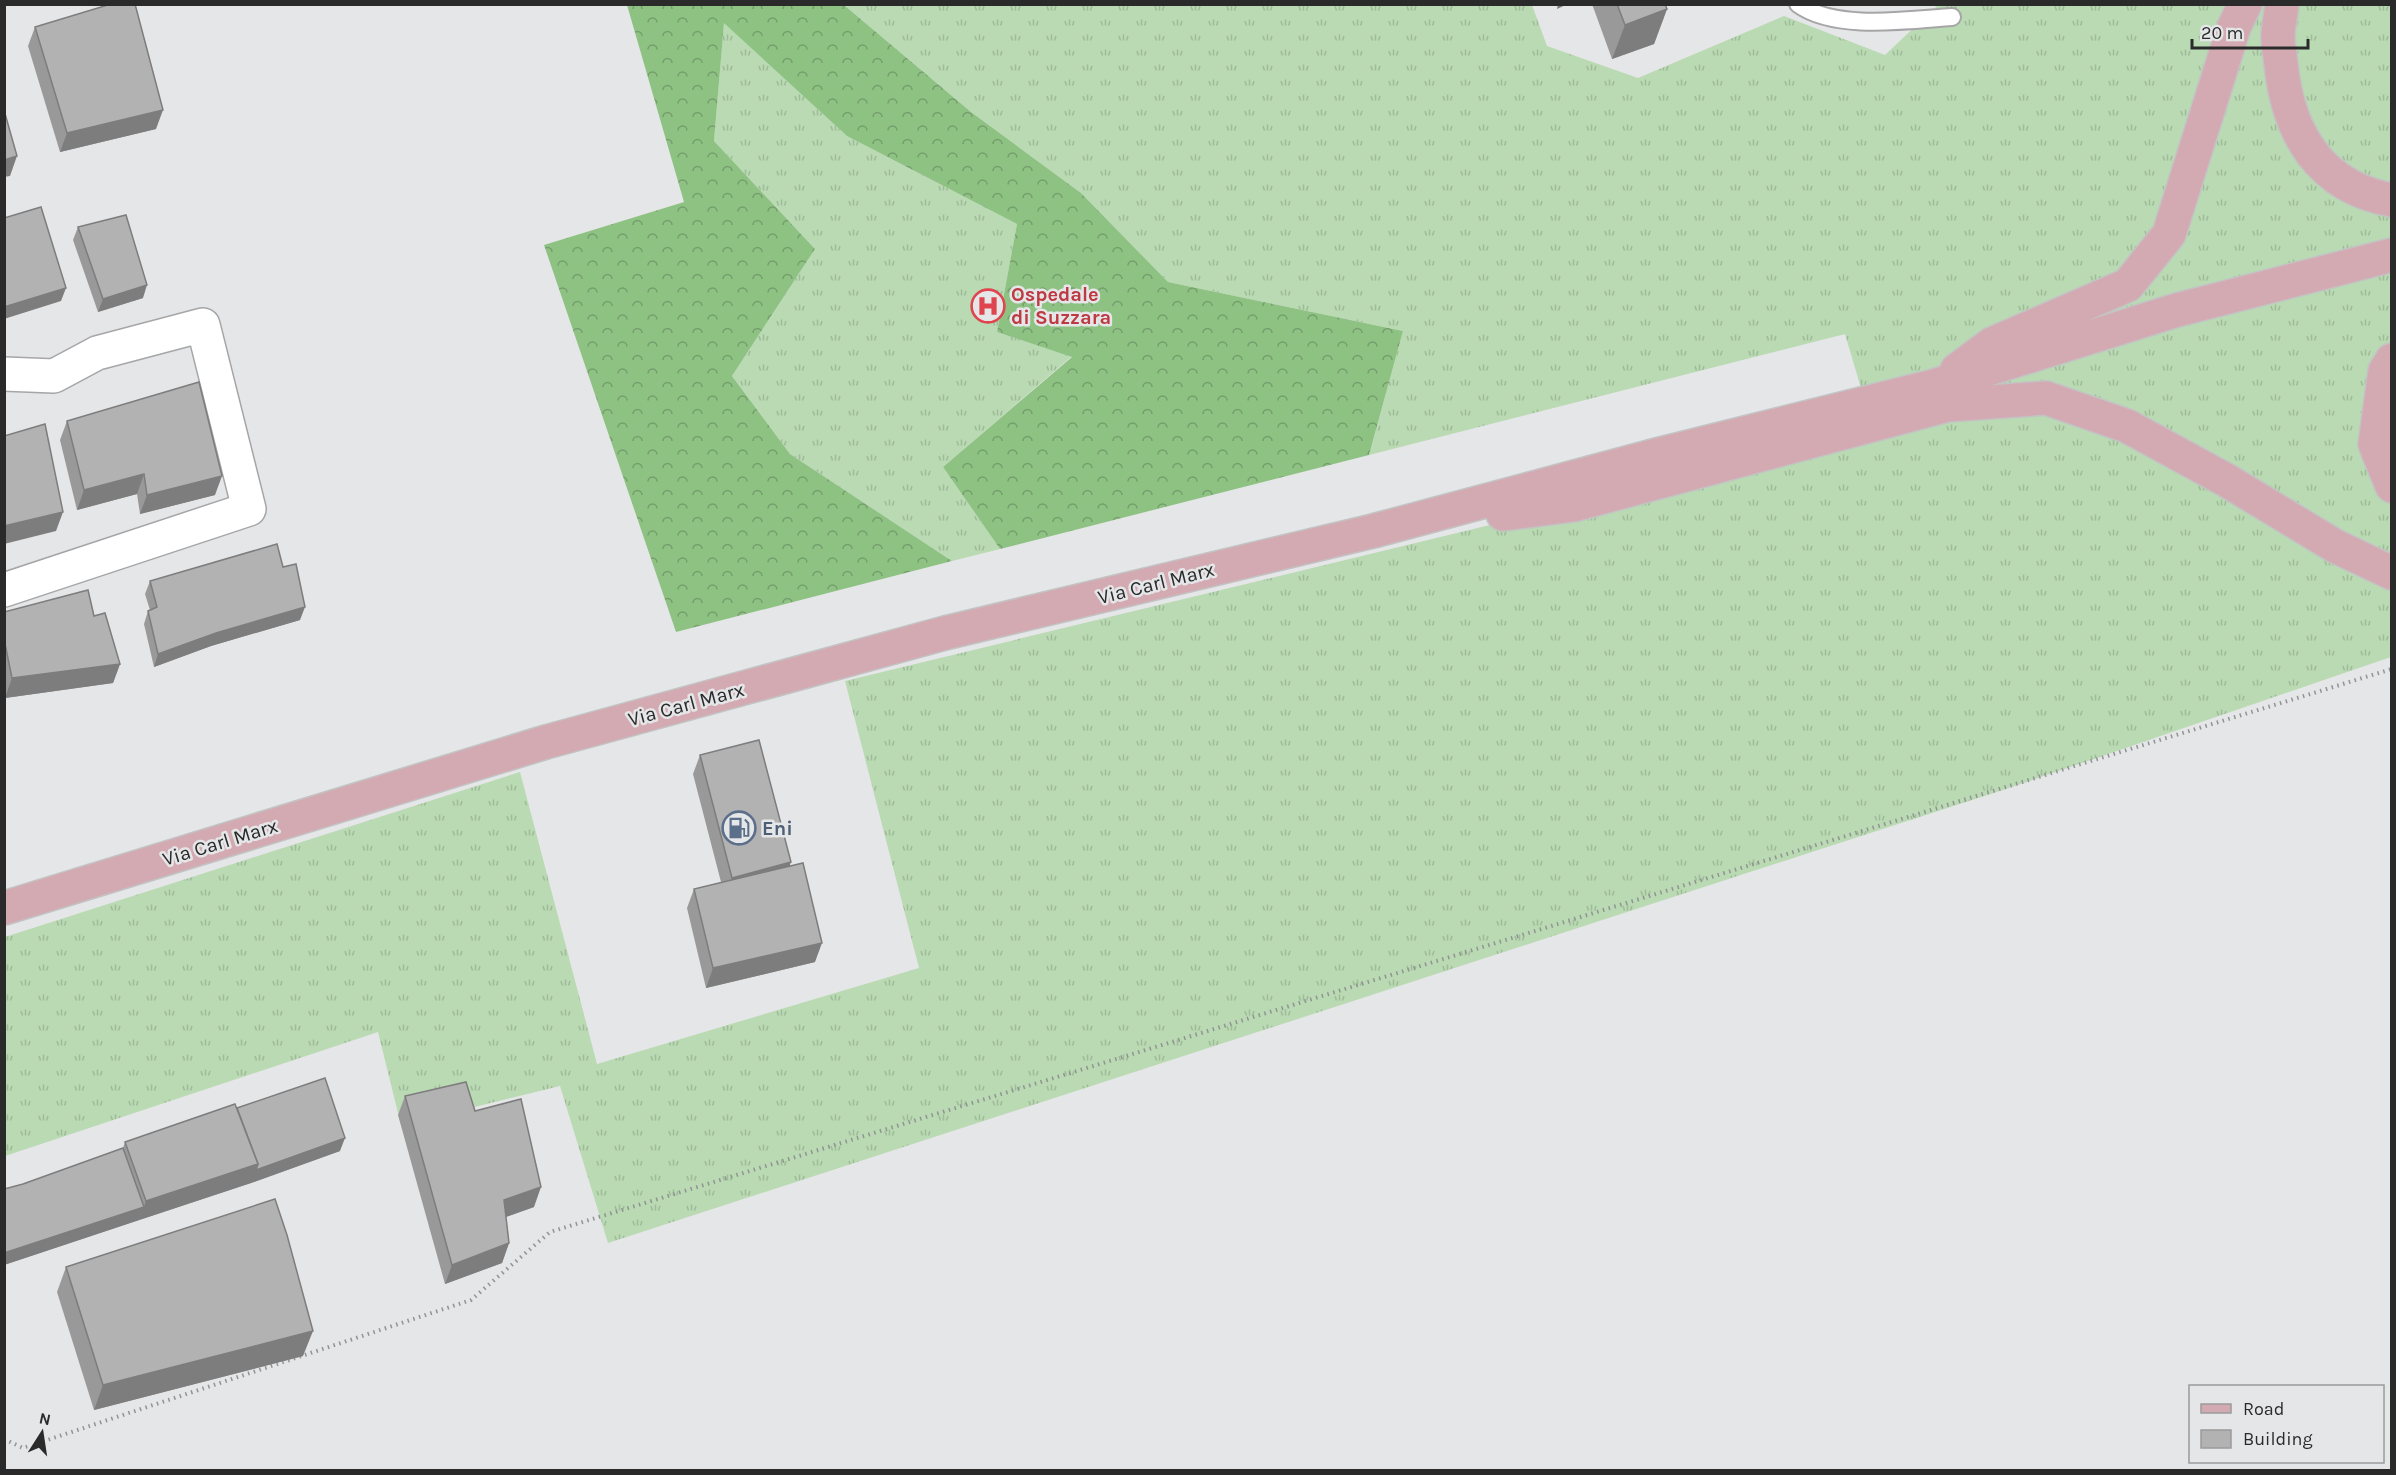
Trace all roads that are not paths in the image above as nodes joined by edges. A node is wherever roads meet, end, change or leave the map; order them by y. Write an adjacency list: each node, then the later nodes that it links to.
1 (1798, 4): 4 (lane)
2 (2245, 4): 9 (main road)
3 (2282, 4): 5 (main road)
4 (1952, 17)
5 (2391, 200)
6 (2391, 255): 9 (main road)
7 (2391, 360): 10 (main road)
8 (4, 374): 13 (street)
9 (1934, 386): 11 (main road)
10 (2391, 486)
11 (1373, 531): 12 (main road); 14 (main road, Via Carl Marx)
12 (2391, 573)
13 (4, 590)
14 (5, 908)

